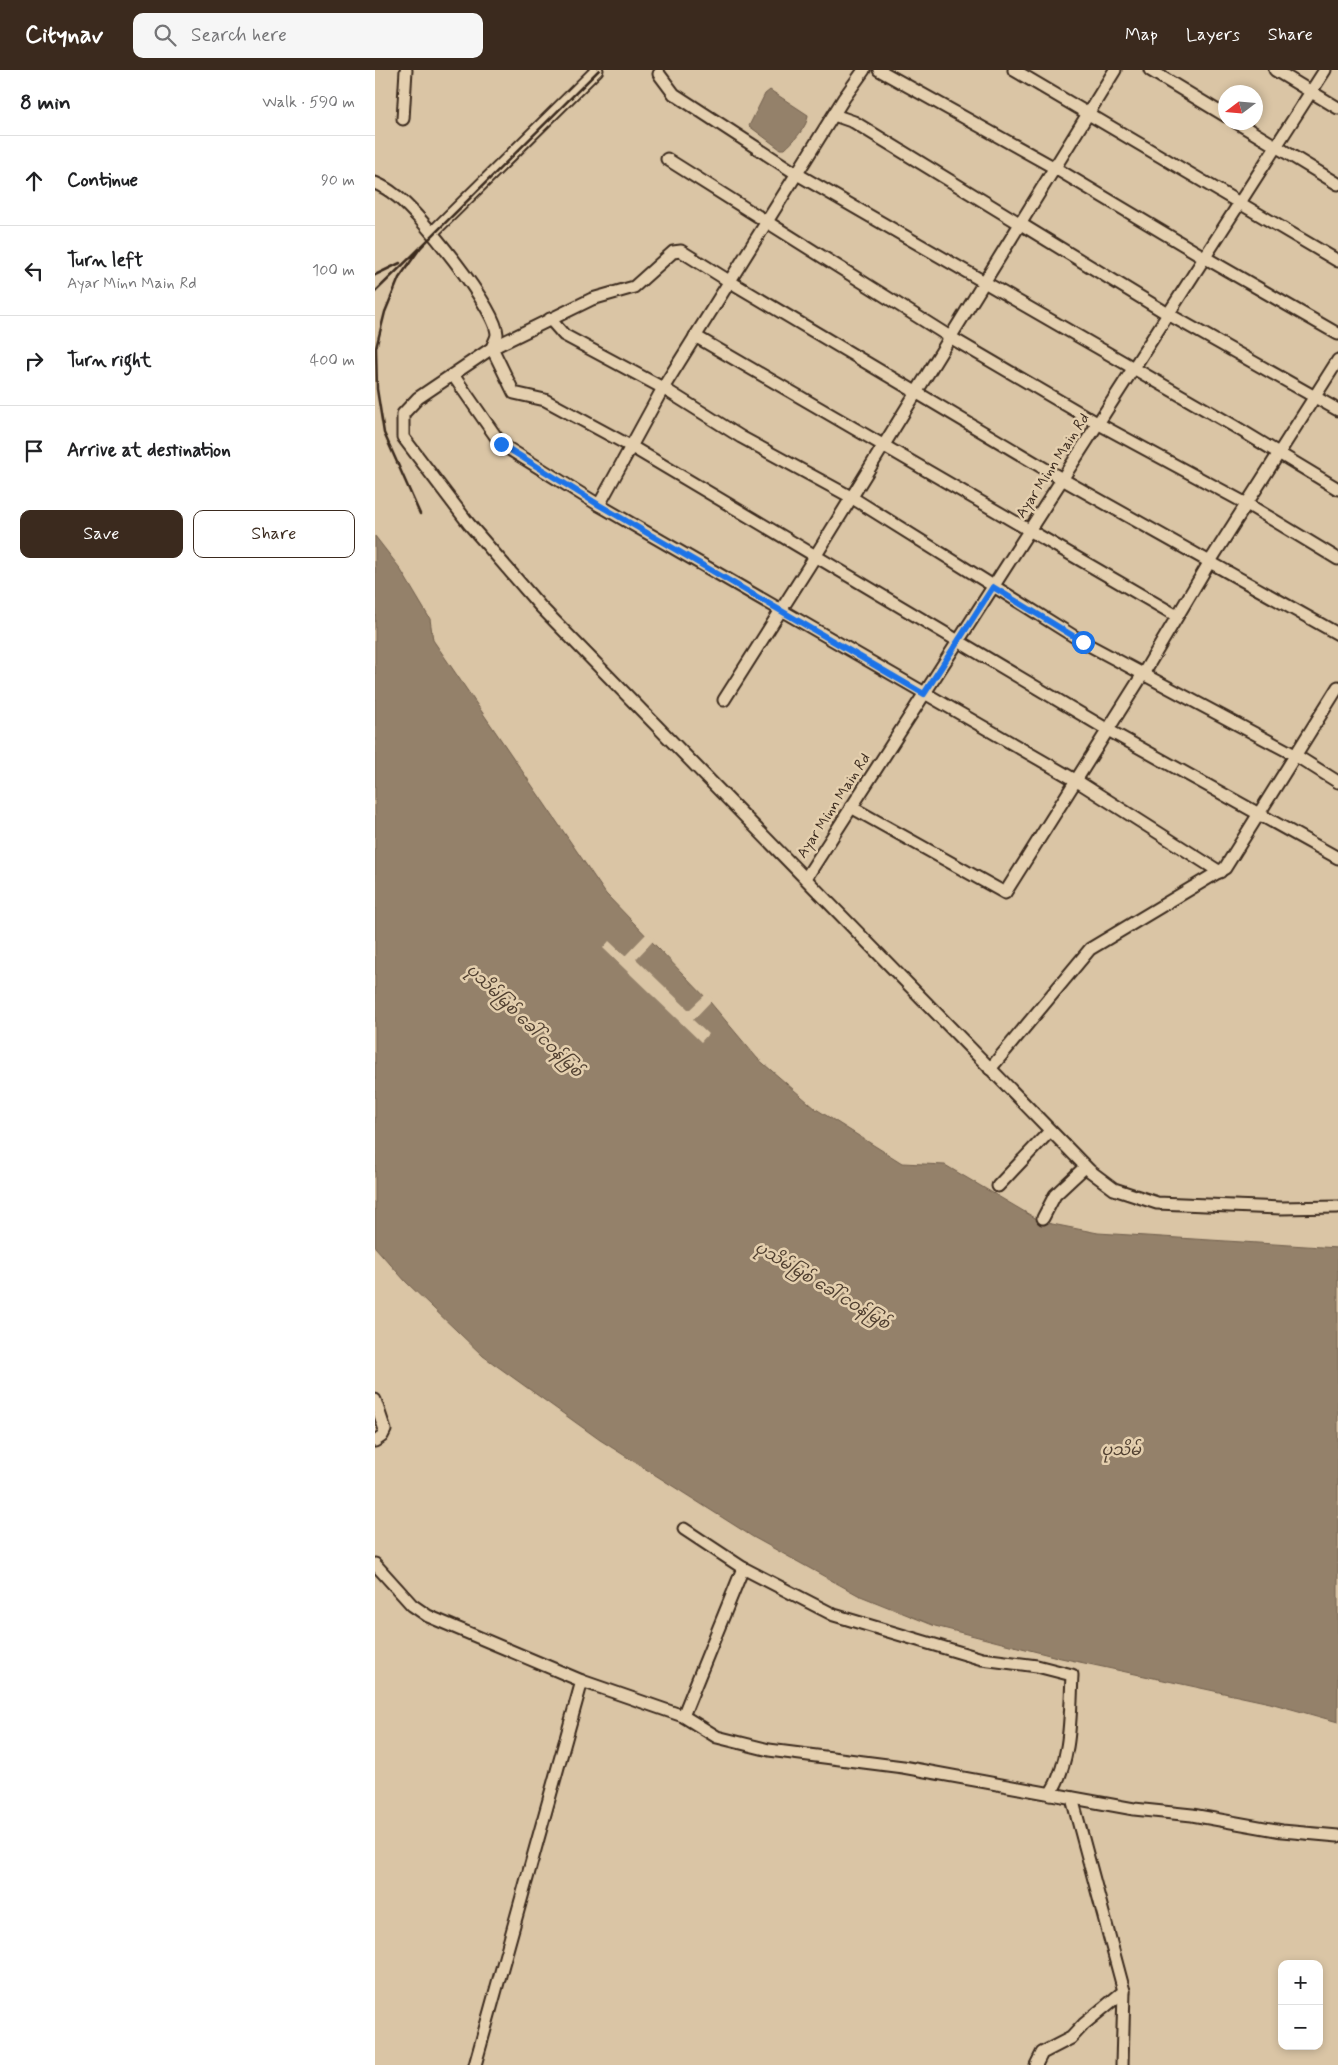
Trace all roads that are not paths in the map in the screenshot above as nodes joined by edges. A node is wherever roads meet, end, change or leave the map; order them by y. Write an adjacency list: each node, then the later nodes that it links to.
1 (406, 70): 16 (street)
2 (597, 70): 27 (street)
3 (864, 70): 15 (street)
4 (879, 70): 20 (street)
5 (1014, 70): 14 (street)
6 (1115, 70): 14 (street)
7 (1150, 70): 13 (street)
8 (1275, 70): 11 (street)
9 (1325, 70): 11 (street, Ayar Minn Main Rd)
10 (659, 74): 21 (street)
11 (1310, 92): 12 (street); 18 (street, Ayar Minn Main Rd)
12 (1338, 108)
13 (1218, 112)
14 (1089, 114): 20 (street); 24 (street)
15 (834, 116): 21 (street); 25 (street)
16 (403, 119)
17 (1249, 130): 18 (street)
18 (1275, 146): 23 (street); 24 (street, Ayar Minn Main Rd)
19 (667, 159): 26 (street)
20 (1055, 168): 25 (street); 28 (street)
21 (797, 174): 26 (street); 30 (street)
22 (375, 183): 27 (street)
23 (1338, 184)
24 (1239, 203): 28 (street, Ayar Minn Main Rd); 29 (street)
25 (1021, 222): 30 (street); 32 (street)
26 (766, 223): 31 (street); 36 (street)
27 (432, 233): 37 (street)
28 (1204, 258): 32 (street, Ayar Minn Main Rd); 34 (street)
29 (1338, 261)
30 (984, 281): 36 (street); 39 (street)
31 (729, 282): 33 (street); 35 (street); 42 (street)
32 (1168, 314): 39 (street, Ayar Minn Main Rd); 43 (street)
33 (550, 319): 37 (street); 41 (street)
34 (1338, 334)
35 (695, 336): 41 (street); 46 (street)
36 (950, 337): 42 (street); 45 (street)
37 (492, 348): 40 (street); 47 (street)
38 (1338, 360): 43 (street)
39 (1133, 368): 45 (street, Ayar Minn Main Rd); 48 (street)
40 (453, 375): 53 (street); 76 (street)
41 (663, 388): 47 (street); 51 (street)
42 (915, 393): 46 (street); 49 (street)
43 (1315, 396): 44 (street); 48 (street)
44 (1338, 410)
45 (1097, 423): 49 (street, Ayar Minn Main Rd); 52 (street)
46 (883, 445): 51 (street); 54 (street)
47 (631, 447): 53 (street); 55 (street)
48 (1279, 453): 50 (street); 52 (street)
49 (1062, 479): 54 (street, Ayar Minn Main Rd); 57 (street)
50 (1338, 489)
51 (851, 497): 55 (street); 58 (street)
52 (1247, 504): 56 (street); 57 (street)
53 (599, 505): 59 (street)
54 (1029, 530): 58 (street, Ayar Minn Main Rd); 60 (street)
55 (816, 555): 59 (street); 62 (street)
56 (1338, 559)
57 (1209, 563): 60 (street); 61 (street)
58 (993, 587): 62 (street, Ayar Minn Main Rd); 63 (street)
59 (781, 610): 65 (street); 66 (street)
60 (1177, 616): 63 (street)
61 (1338, 634)
62 (958, 641): 65 (street, Ayar Minn Main Rd); 68 (street)
63 (1143, 674): 68 (street); 69 (street)
64 (1338, 687): 67 (street)
65 (924, 694): 70 (street); 72 (street, Ayar Minn Main Rd)
66 (724, 700)
67 (1333, 706): 69 (street)
68 (1108, 730): 70 (street); 73 (street)
69 (1295, 755): 71 (street); 73 (street)
70 (1077, 782): 72 (street); 75 (street)
71 (1338, 782)
72 (851, 807): 76 (street, Ayar Minn Main Rd)
73 (1258, 815): 74 (street); 75 (street)
74 (1338, 858)
75 (1220, 872): 77 (street)
76 (806, 878): 77 (street)
77 (990, 1070): 78 (street)
78 (1050, 1131): 79 (street); 80 (street)
79 (1085, 1167): 81 (street); 82 (street)
80 (998, 1186)
81 (1338, 1208)
82 (1043, 1218)
83 (375, 1400): 84 (street)
84 (375, 1441)
85 (684, 1529): 87 (street)
86 (375, 1564): 88 (street)
87 (743, 1568): 89 (street); 90 (street)
88 (582, 1681): 89 (street); 94 (street)
89 (683, 1716): 90 (street)
90 (1049, 1794): 91 (street)
91 (1072, 1798): 92 (street); 93 (street)
92 (1338, 1836)
93 (1124, 1991): 95 (street); 96 (street)
94 (475, 2065)
95 (1036, 2065)
96 (1122, 2065)

